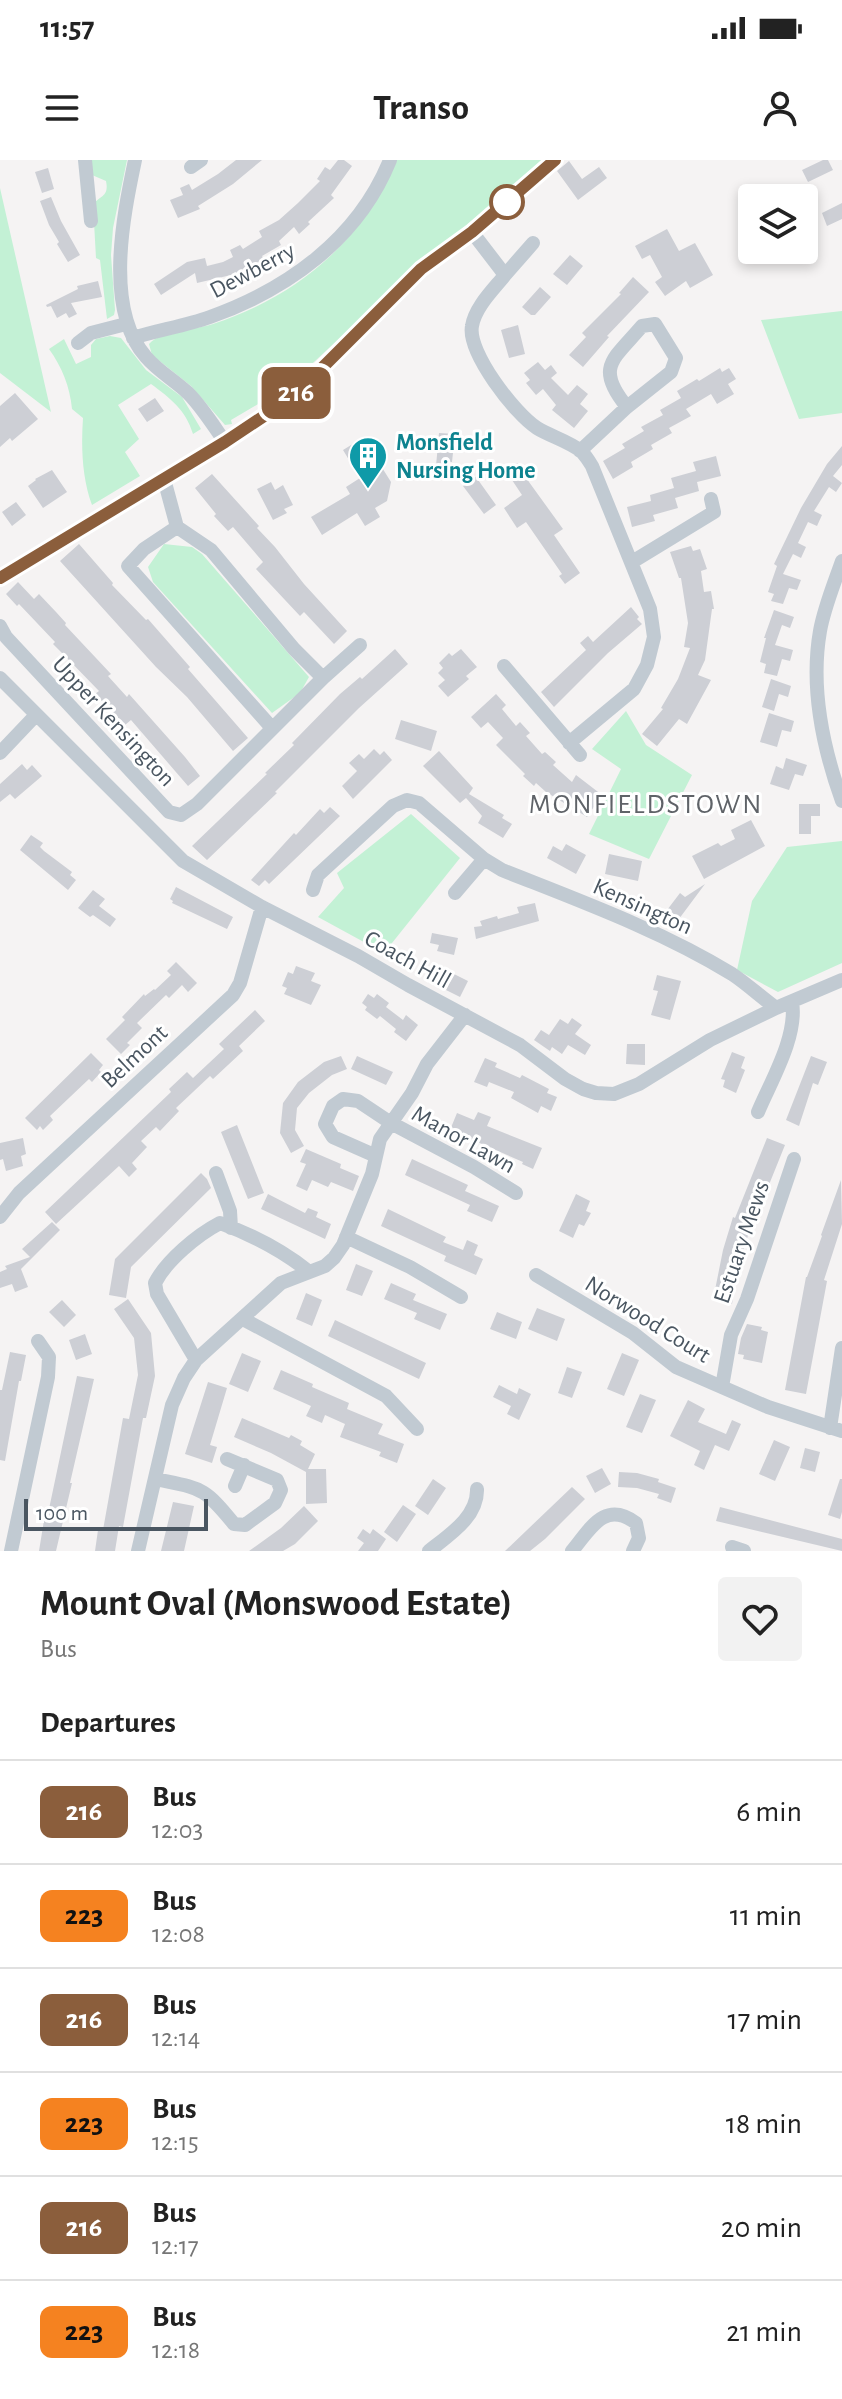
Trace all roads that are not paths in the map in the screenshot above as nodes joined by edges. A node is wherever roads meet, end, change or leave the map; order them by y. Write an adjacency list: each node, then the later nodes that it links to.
1 (85, 160): 5 (street)
2 (135, 160): 9 (street)
3 (390, 160): 10 (street, Dewberry)
4 (555, 160): 6 (street)
5 (91, 221)
6 (472, 232): 8 (street); 13 (street)
7 (533, 243): 8 (street)
8 (505, 275): 14 (street)
9 (126, 324): 10 (street); 11 (street)
10 (133, 338): 13 (street)
11 (78, 343)
12 (627, 407): 12 (street); 14 (street)
13 (225, 442): 15 (street)
14 (580, 451): 19 (street)
15 (164, 479): 17 (street); 20 (street)
16 (711, 499): 19 (street)
17 (177, 527): 25 (street); 27 (street)
18 (842, 561): 29 (street)
19 (632, 562): 23 (street)
20 (0, 578)
21 (0, 626): 27 (street, Upper Kensington)
22 (360, 645): 25 (street, Upper Kensington)
23 (504, 666)
24 (0, 678): 26 (street, Coach Hill)
25 (323, 678): 27 (street, Upper Kensington)
26 (36, 715): 28 (street); 33 (street, Coach Hill)
27 (272, 728)
28 (0, 753)
29 (842, 801)
30 (484, 859): 31 (street, Kensington); 32 (street); 36 (street, Kensington)
31 (313, 890)
32 (455, 893)
33 (262, 907): 37 (street, Coach Hill); 44 (street, Belmont)
34 (842, 980): 35 (street, Coach Hill)
35 (792, 1002): 36 (street, Coach Hill); 38 (street)
36 (776, 1008): 37 (street, Coach Hill)
37 (465, 1015): 39 (street)
38 (758, 1112)
39 (391, 1123): 40 (street); 40 (street, Manor Lawn); 43 (street, Manor Lawn)
40 (376, 1156): 46 (street)
41 (794, 1159): 54 (street, Estuary Mews)
42 (216, 1173): 45 (street)
43 (516, 1193)
44 (0, 1217)
45 (231, 1228): 47 (street); 53 (street)
46 (346, 1237): 47 (street); 49 (street)
47 (308, 1271): 50 (street)
48 (536, 1275): 54 (street, Norwood Court)
49 (461, 1297)
50 (243, 1319): 53 (street); 55 (street)
51 (38, 1341): 62 (street)
52 (842, 1348): 56 (street, Norwood Court)
53 (196, 1360): 59 (street)
54 (722, 1387): 56 (street, Norwood Court)
55 (417, 1429)
56 (836, 1429)
57 (227, 1459): 58 (street)
58 (244, 1465): 59 (street); 60 (street)
59 (155, 1479): 63 (street)
60 (235, 1486)
61 (477, 1489): 64 (street)
62 (11, 1551)
63 (138, 1551)
64 (429, 1551)
65 (572, 1551): 66 (street)
66 (633, 1551)

